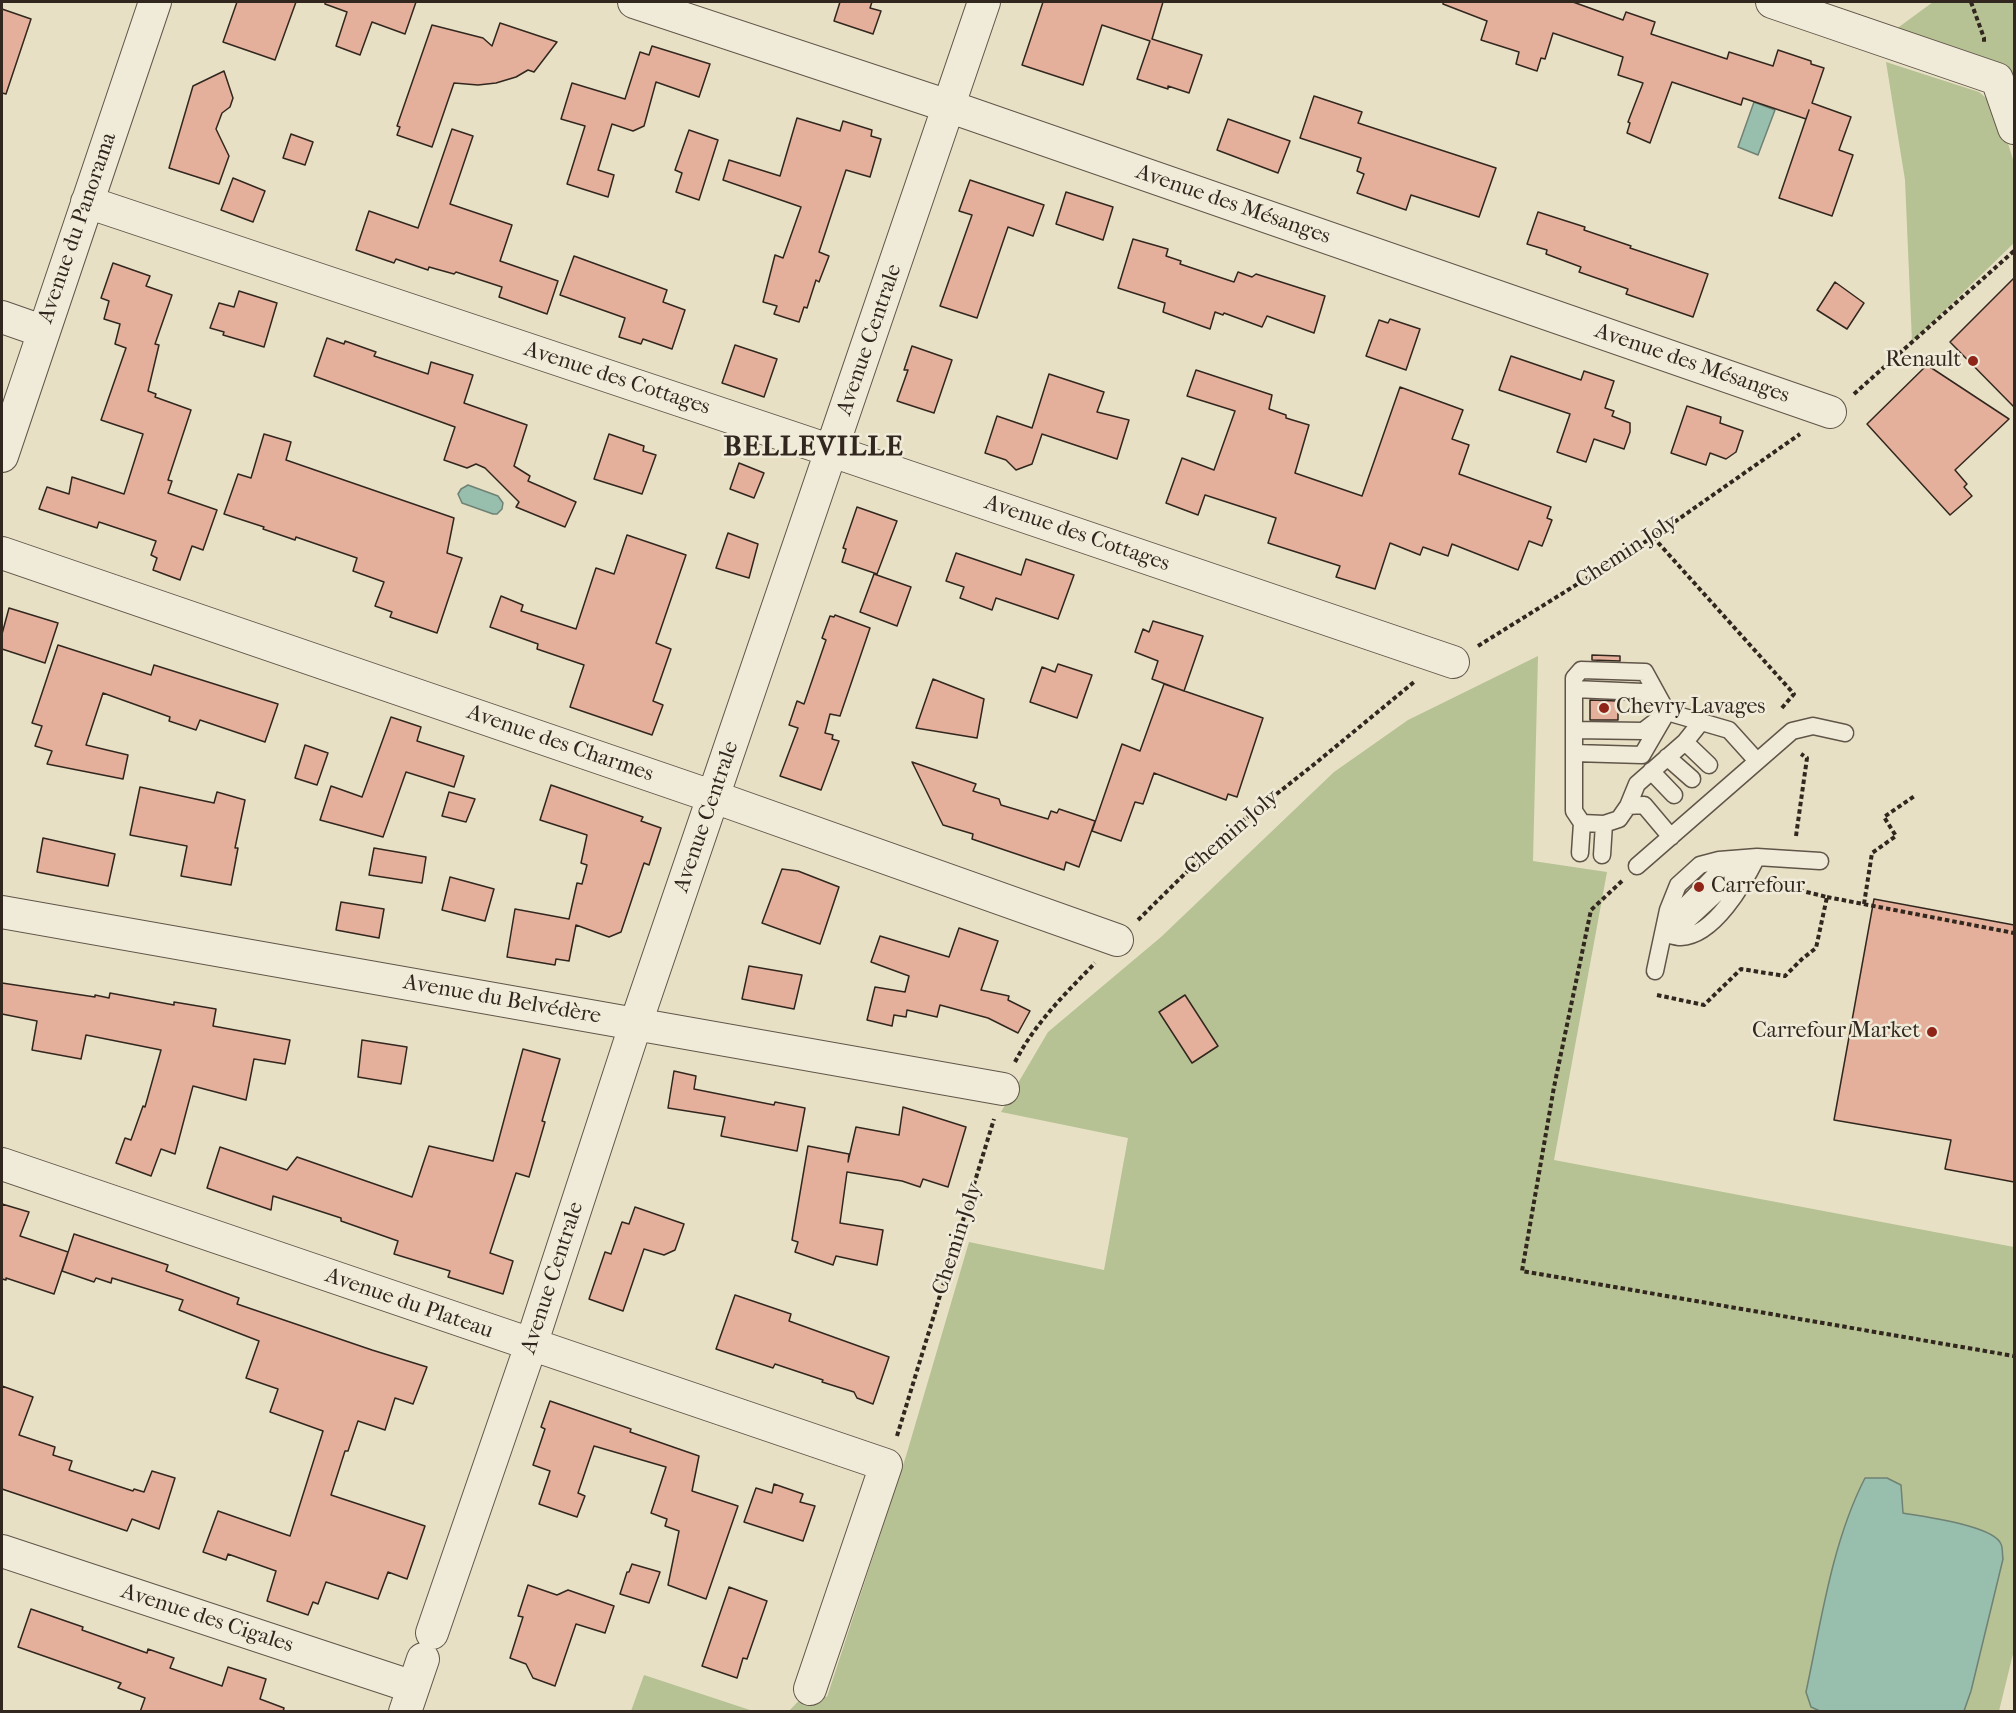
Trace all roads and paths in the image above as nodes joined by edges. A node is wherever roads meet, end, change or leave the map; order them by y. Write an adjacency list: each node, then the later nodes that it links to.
1 (155, 2): 9 (street, Avenue du Panorama)
2 (634, 2): 7 (street, Avenue des Mésanges)
3 (984, 2): 7 (street, Avenue Centrale)
4 (1772, 2): 8 (street)
5 (1971, 2): 6 (path)
6 (1985, 48)
7 (948, 106): 13 (street, Avenue des Mésanges); 14 (street, Avenue Centrale)
8 (2014, 128)
9 (87, 202): 12 (street, Avenue du Panorama); 14 (street, Avenue des Cottages)
10 (2014, 251): 13 (path, Chemin Joly)
11 (2, 317): 12 (street)
12 (42, 331): 15 (street, Avenue du Panorama)
13 (1830, 412): 16 (path, Chemin Joly)
14 (832, 451): 18 (street, Avenue des Cottages); 34 (street, Avenue Centrale)
15 (2, 456)
16 (1653, 537): 18 (path, Chemin Joly); 19 (path)
17 (2, 553): 34 (street, Avenue des Charmes)
18 (1453, 662): 50 (path, Chemin Joly)
19 (1779, 711)
20 (1668, 712): 21 (lane); 22 (lane); 22 (lane); 26 (lane)
21 (1701, 722): 24 (lane); 28 (lane)
22 (1574, 730): 26 (lane)
23 (1845, 733): 28 (lane)
24 (1685, 742): 27 (lane); 29 (lane)
25 (1795, 750): 42 (path)
26 (1574, 753): 36 (lane)
27 (1667, 757): 30 (lane); 31 (lane)
28 (1757, 761): 38 (lane)
29 (1708, 765)
30 (1651, 771): 32 (lane); 35 (lane)
31 (1692, 779)
32 (1674, 795)
33 (1916, 795): 46 (path)
34 (714, 797): 50 (street, Avenue des Charmes); 53 (street, Avenue Centrale)
35 (1628, 806): 37 (lane); 38 (lane)
36 (1582, 823): 37 (lane); 39 (lane)
37 (1604, 824): 40 (lane)
38 (1671, 837): 44 (lane)
39 (1580, 853)
40 (1602, 855)
41 (1757, 857): 42 (lane); 48 (lane); 48 (lane)
42 (1792, 859): 43 (lane); 45 (path)
43 (1820, 861)
44 (1637, 866): 57 (path)
45 (1827, 897): 46 (path); 52 (path)
46 (1864, 904): 49 (path)
47 (2, 912): 53 (street, Avenue du Belvédère)
48 (1663, 933): 51 (lane)
49 (2014, 933)
50 (1117, 940): 54 (path, Chemin Joly)
51 (1655, 971)
52 (1651, 994)
53 (636, 1023): 54 (street, Avenue du Belvédère); 56 (street, Avenue Centrale)
54 (1003, 1089): 58 (path, Chemin Joly)
55 (2, 1164): 56 (street, Avenue du Plateau)
56 (531, 1345): 58 (street, Avenue du Plateau); 60 (street, Avenue Centrale)
57 (2014, 1356)
58 (886, 1465): 61 (street)
59 (2, 1551): 60 (street, Avenue des Cigales)
60 (418, 1673)
61 (810, 1689)

